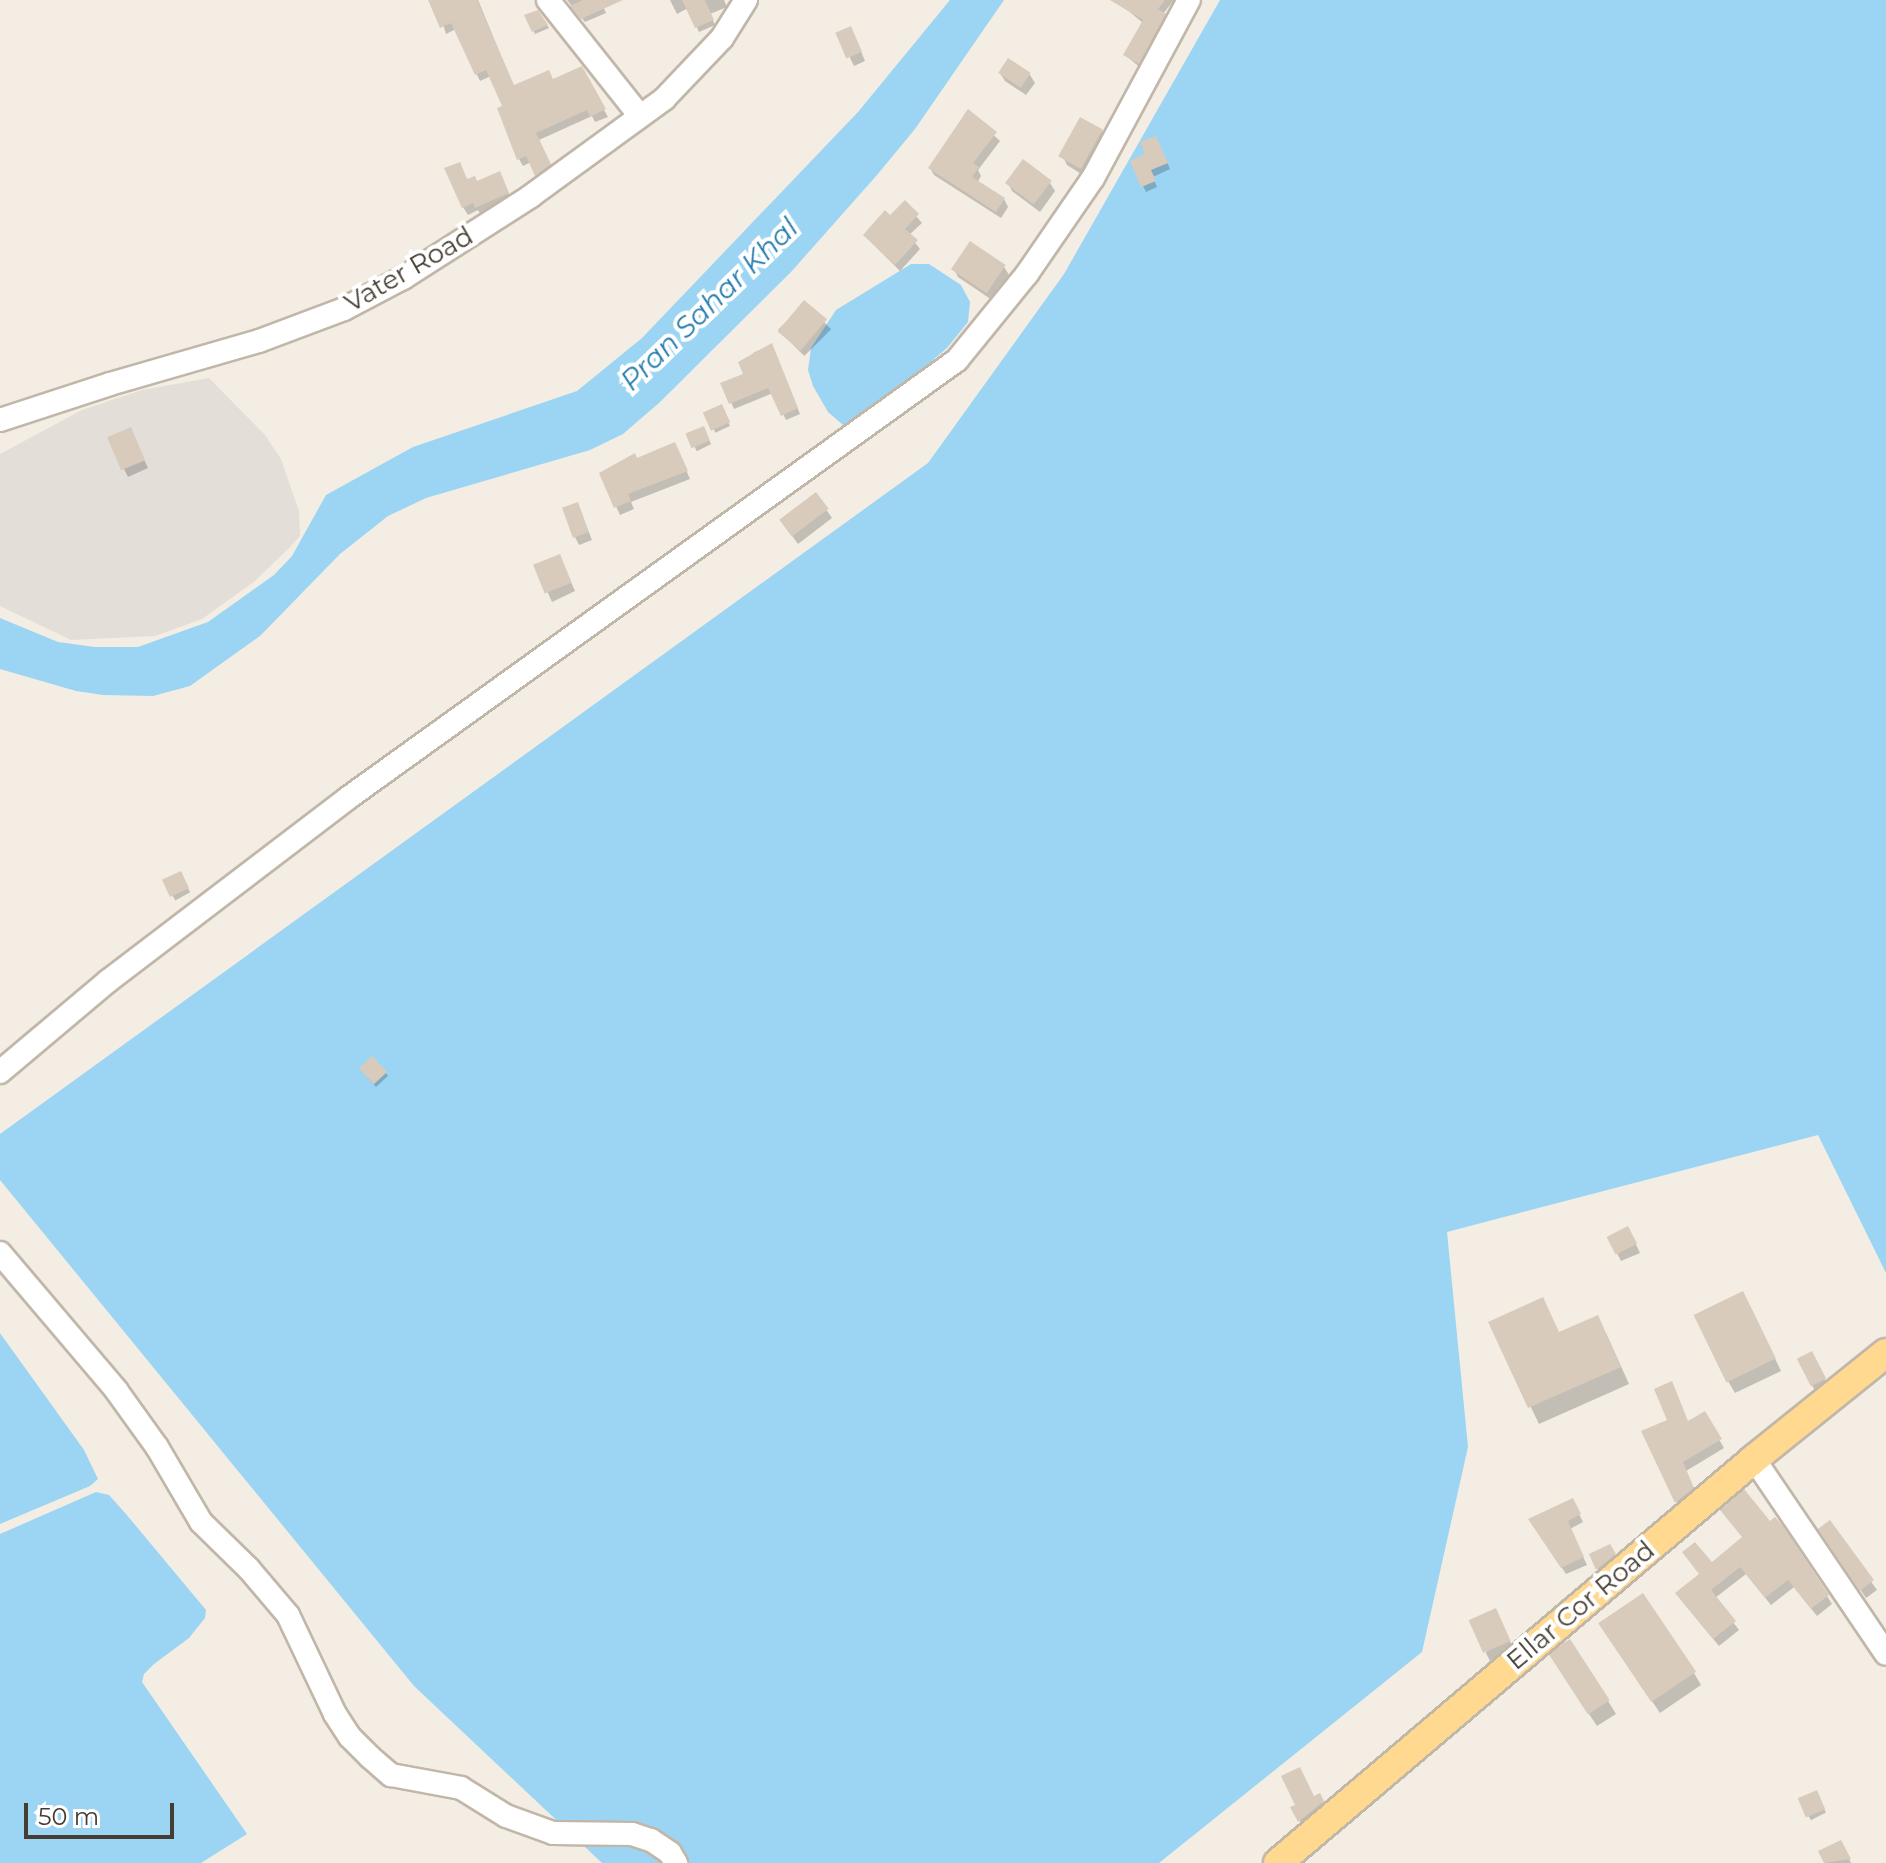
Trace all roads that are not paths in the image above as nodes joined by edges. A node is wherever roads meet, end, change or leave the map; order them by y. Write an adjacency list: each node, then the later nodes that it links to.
1 (548, 0): 4 (street)
2 (746, 0): 4 (street, Vater Road)
3 (1189, 0): 6 (street)
4 (640, 116): 5 (street, Vater Road)
5 (0, 420)
6 (0, 1072)
7 (0, 1253): 11 (street)
8 (1886, 1353): 9 (main road, Ellar Cor Road)
9 (1754, 1459): 10 (street); 12 (main road, Ellar Cor Road)
10 (1886, 1654)
11 (676, 1863)
12 (1278, 1863)

